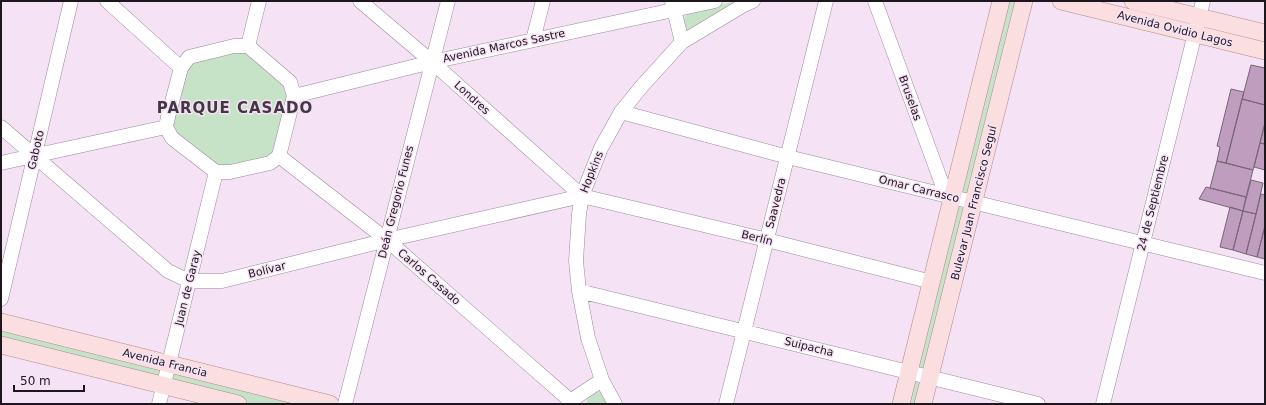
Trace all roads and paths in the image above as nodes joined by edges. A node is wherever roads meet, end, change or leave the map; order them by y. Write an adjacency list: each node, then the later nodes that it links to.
1 (71, 1): 29 (street, Gaboto)
2 (107, 1): 24 (street)
3 (259, 1): 21 (street)
4 (360, 1): 23 (street, Londres)
5 (448, 1): 23 (street, Deán Gregorio Funes)
6 (543, 1): 19 (street)
7 (715, 1): 15 (street, Avenida Marcos Sastre)
8 (753, 1): 20 (street, Hopkins)
9 (826, 1): 31 (street, Saavedra)
10 (875, 1): 35 (street, Bruselas)
11 (1001, 1): 35 (main road, Bulevar Juan Francisco Seguí)
12 (1024, 1): 36 (main road, Bulevar Juan Francisco Seguí)
13 (1061, 1): 18 (main road, Avenida Ovidio Lagos)
14 (1133, 1): 16 (main road, Avenida Ovidio Lagos)
15 (673, 5): 19 (street, Avenida Marcos Sastre); 20 (street)
16 (1201, 9): 17 (main road, Avenida Ovidio Lagos); 18 (street, 24 de Septiembre)
17 (1265, 33)
18 (1195, 34): 22 (main road, Avenida Ovidio Lagos); 39 (street, 24 de Septiembre)
19 (534, 40): 23 (street, Avenida Marcos Sastre)
20 (682, 42): 26 (street, Hopkins)
21 (248, 46): 24 (street); 25 (street)
22 (1265, 51)
23 (432, 62): 25 (street, Avenida Marcos Sastre); 34 (street, Londres); 37 (street, Deán Gregorio Funes)
24 (181, 68): 28 (street)
25 (294, 96): 30 (street)
26 (621, 112): 31 (street, Omar Carrasco); 34 (street, Hopkins)
27 (1, 127): 29 (street, Bolívar)
28 (166, 127): 29 (street); 33 (street)
29 (35, 156): 32 (street); 41 (street, Bolívar); 44 (street, Gaboto)
30 (279, 156): 33 (street); 37 (street, Carlos Casado)
31 (788, 157): 35 (street, Omar Carrasco); 38 (street, Saavedra)
32 (1, 163)
33 (216, 172): 41 (street, Juan de Garay)
34 (582, 196): 37 (street, Bolívar); 38 (street, Berlín); 43 (street, Hopkins)
35 (950, 196): 36 (street, Omar Carrasco); 42 (main road, Bulevar Juan Francisco Seguí)
36 (974, 202): 39 (street, Omar Carrasco); 50 (main road, Bulevar Juan Francisco Seguí)
37 (387, 240): 41 (street, Bolívar); 54 (street, Carlos Casado); 57 (street, Deán Gregorio Funes)
38 (767, 240): 42 (street, Berlín); 46 (street, Saavedra)
39 (1143, 243): 40 (street, Omar Carrasco); 63 (street, 24 de Septiembre)
40 (1265, 273)
41 (189, 281): 48 (street, Juan de Garay)
42 (932, 282): 49 (main road, Bulevar Juan Francisco Seguí)
43 (579, 291): 46 (street, Suipacha); 51 (street, Hopkins)
44 (1, 299)
45 (1, 322): 48 (main road, Avenida Francia)
46 (744, 332): 49 (street, Suipacha); 59 (street, Saavedra)
47 (1, 345): 52 (main road, Avenida Francia)
48 (169, 364): 52 (street, Juan de Garay); 56 (main road, Avenida Francia)
49 (909, 372): 50 (street, Suipacha); 60 (main road, Bulevar Juan Francisco Seguí)
50 (930, 377): 61 (main road, Bulevar Juan Francisco Seguí); 62 (street, Suipacha)
51 (602, 380): 54 (street); 58 (street, Hopkins)
52 (164, 386): 53 (main road, Avenida Francia); 55 (street, Juan de Garay)
53 (230, 403)
54 (571, 403)
55 (159, 404)
56 (330, 404)
57 (345, 404)
58 (615, 404)
59 (726, 404)
60 (902, 404)
61 (923, 404)
62 (1038, 404)
63 (1103, 404)

